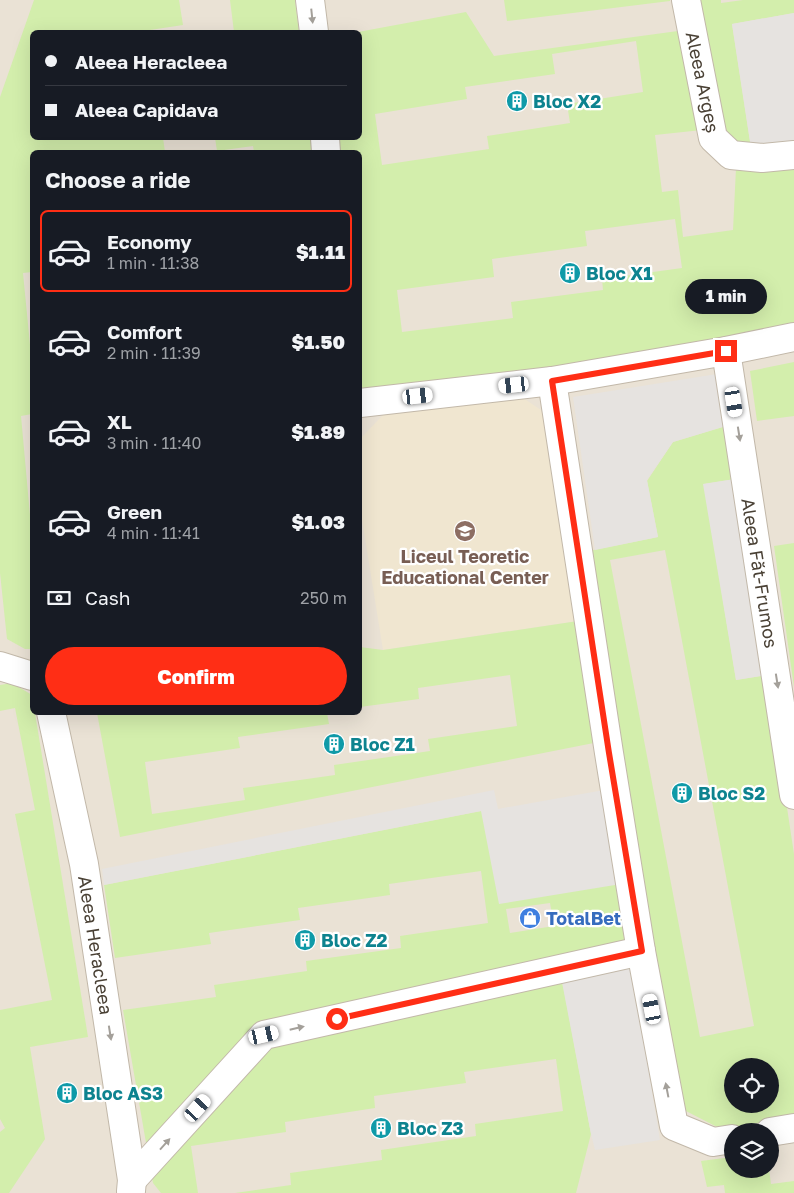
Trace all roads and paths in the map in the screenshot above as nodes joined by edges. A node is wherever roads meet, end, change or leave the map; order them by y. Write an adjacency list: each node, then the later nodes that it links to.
1 (310, 0): 3 (street, one-way to 3)
2 (686, 0): 4 (street, Aleea Argeș)
3 (314, 30)
4 (794, 155)
5 (794, 337): 6 (street)
6 (726, 351): 7 (street); 12 (street, Aleea Făt-Frumos, one-way to 12)
7 (552, 381): 8 (street); 13 (street)
8 (362, 403)
9 (0, 666): 10 (street)
10 (30, 675)
11 (52, 715): 17 (street, Aleea Heracleea, one-way to 17)
12 (794, 795)
13 (642, 951): 16 (street, one-way to 13); 17 (street, Aleea Heracleea, one-way to 13)
14 (794, 1128): 15 (street)
15 (779, 1130)
16 (724, 1140)
17 (132, 1186)

